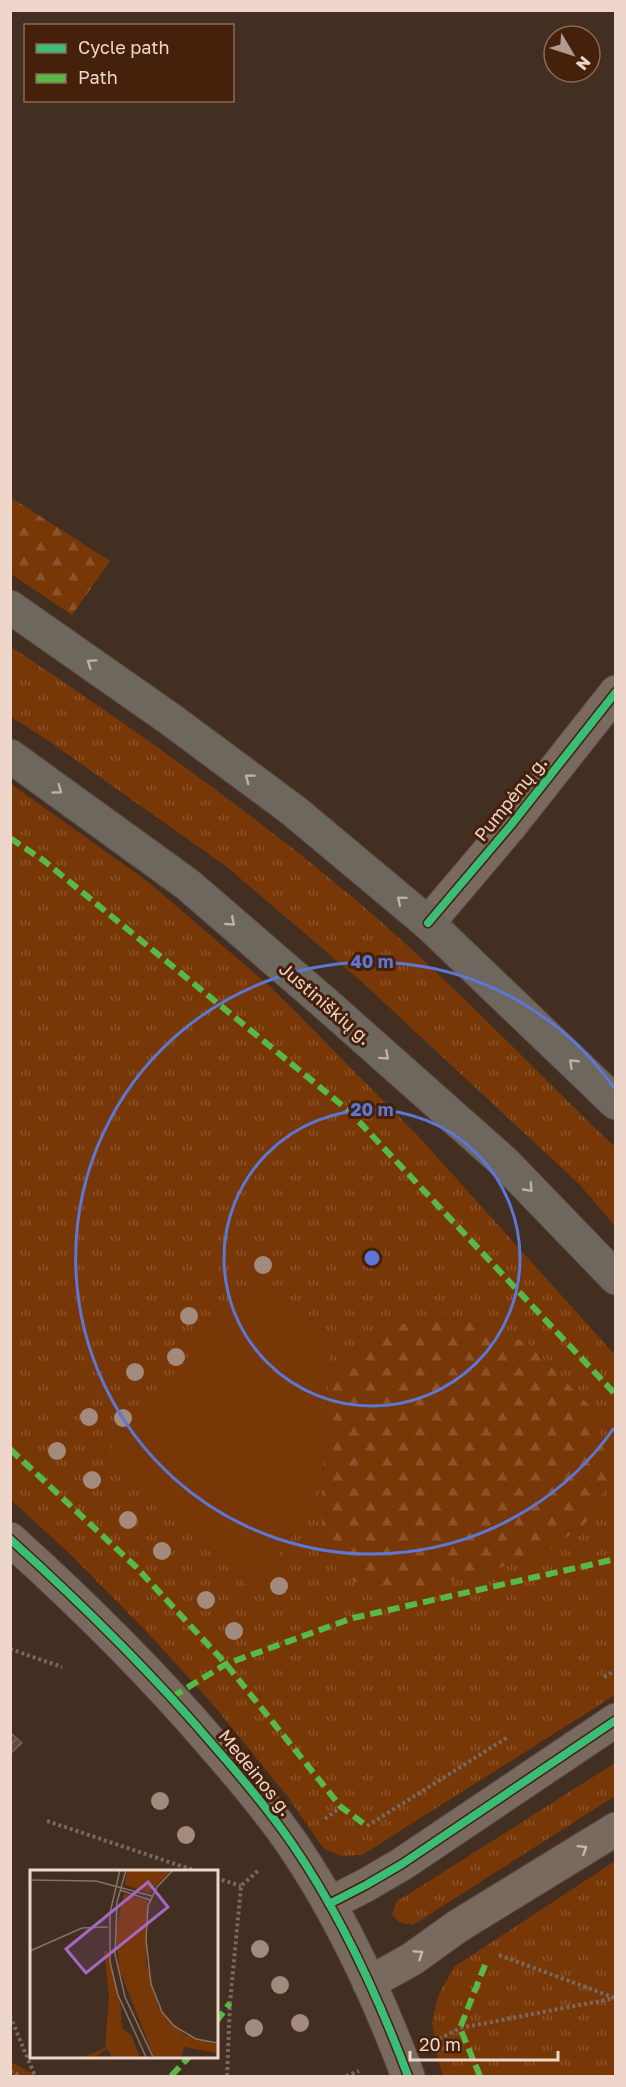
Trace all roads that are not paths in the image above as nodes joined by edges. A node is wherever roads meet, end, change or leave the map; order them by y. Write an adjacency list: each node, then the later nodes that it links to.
1 (10, 607): 4 (main road, one-way to 1)
2 (615, 692): 4 (street, Pumpėnų g.)
3 (10, 756): 6 (main road, Justiniškių g., one-way to 6)
4 (428, 923): 5 (main road, one-way to 4)
5 (615, 1103)
6 (615, 1278)
7 (10, 1539): 10 (street, Medeinos g.)
8 (615, 1720): 10 (street)
9 (615, 1829): 11 (street, one-way to 9)
10 (329, 1904): 11 (street, Medeinos g.)
11 (369, 1983): 12 (street, Medeinos g.)
12 (408, 2076)

